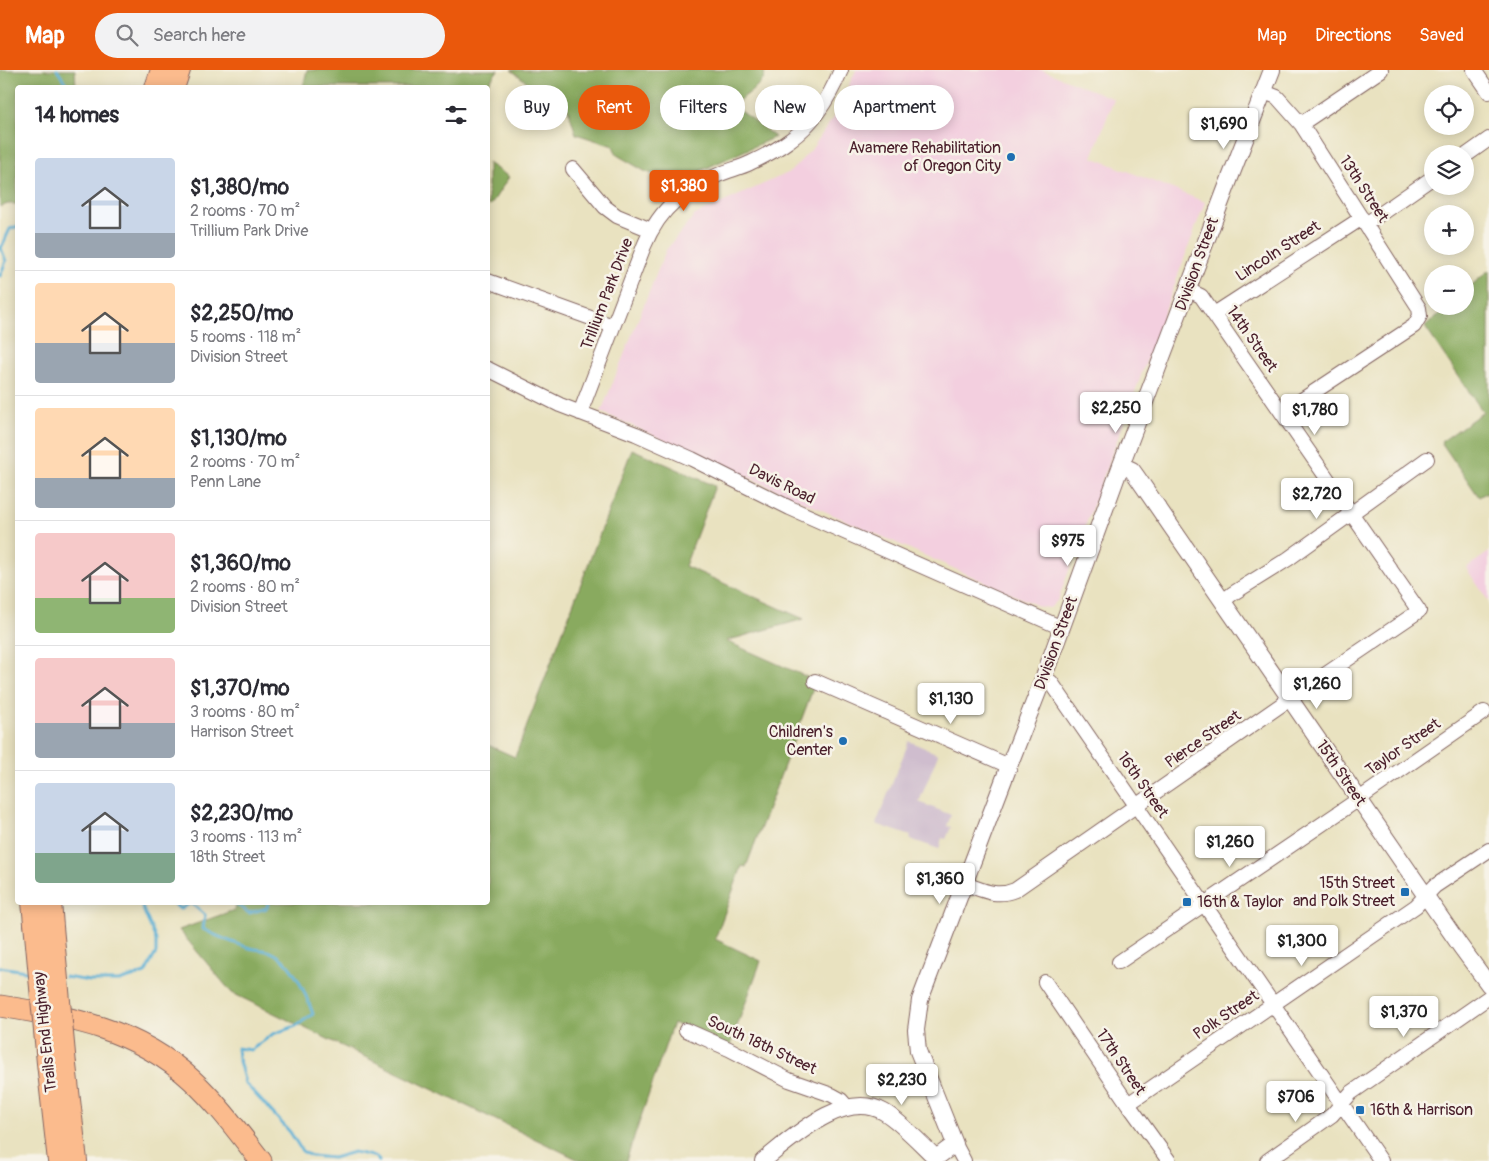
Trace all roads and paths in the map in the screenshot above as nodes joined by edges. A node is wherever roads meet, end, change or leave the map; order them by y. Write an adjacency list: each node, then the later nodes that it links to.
1 (162, 70): 7 (highway)
2 (179, 70): 8 (highway)
3 (841, 70): 17 (street, Trillium Park Drive)
4 (1272, 70): 9 (street, Division Street)
5 (1381, 70): 11 (street)
6 (1474, 70): 10 (street)
7 (157, 85)
8 (174, 85)
9 (1264, 92): 11 (street, 13th Street); 19 (street, Division Street)
10 (1489, 92)
11 (1301, 124): 16 (street, 13th Street)
12 (1489, 139): 13 (street)
13 (1474, 150)
14 (573, 169): 17 (street)
15 (1424, 183): 16 (street, Lincoln Street)
16 (1364, 221): 20 (street, Lincoln Street); 24 (street, 13th Street)
17 (651, 230): 21 (street, Trillium Park Drive)
18 (490, 282): 21 (street)
19 (1188, 290): 20 (street, 14th Street); 26 (street, Division Street)
20 (1214, 314): 24 (street, 14th Street)
21 (613, 326): 23 (street, Trillium Park Drive)
22 (490, 370): 23 (street, Davis Road)
23 (580, 413): 30 (street, Davis Road)
24 (1282, 413): 27 (street, 14th Street)
25 (1427, 459): 27 (street)
26 (1121, 465): 28 (street, 15th Street); 30 (street, Division Street)
27 (1351, 514): 28 (street); 29 (street, 14th Street)
28 (1223, 601): 33 (street, 15th Street)
29 (1419, 610): 33 (street, Pierce Street)
30 (1062, 628): 31 (street, Division Street)
31 (1043, 679): 35 (street, Division Street); 37 (street, 16th Street)
32 (815, 681): 35 (street)
33 (1290, 699): 36 (street, 15th Street); 37 (street, Pierce Street)
34 (1484, 712): 36 (street, Taylor Street)
35 (1009, 766): 39 (street, Division Street)
36 (1359, 799): 40 (street, 15th Street); 41 (street, Taylor Street)
37 (1136, 807): 39 (street, Pierce Street); 41 (street, 16th Street)
38 (1489, 850): 40 (street, Polk Street)
39 (965, 884): 55 (street, Division Street)
40 (1426, 896): 46 (street, 15th Street); 48 (street, Polk Street)
41 (1204, 904): 44 (street, Taylor Street); 48 (street, 16th Street)
42 (48, 905): 43 (highway, Trails End Highway)
43 (40, 917): 51 (highway, Trails End Highway, bridge)
44 (1119, 962)
45 (1045, 982): 52 (street, 17th Street)
46 (1489, 985)
47 (1489, 997): 53 (street)
48 (1273, 1004): 52 (street, Polk Street); 53 (street, 16th Street)
49 (0, 1006): 59 (main road)
50 (686, 1030): 54 (street, South 18th Street)
51 (57, 1064): 57 (highway, Trails End Highway); 58 (highway, Trails End Highway)
52 (1128, 1104): 62 (street, 17th Street)
53 (1342, 1104): 63 (street); 64 (street, 16th Street)
54 (848, 1108): 56 (street); 60 (street)
55 (955, 1144): 56 (street); 61 (street)
56 (938, 1159)
57 (60, 1161)
58 (76, 1161)
59 (261, 1161)
60 (763, 1161)
61 (964, 1161)
62 (1169, 1161)
63 (1267, 1161)
64 (1381, 1161)

